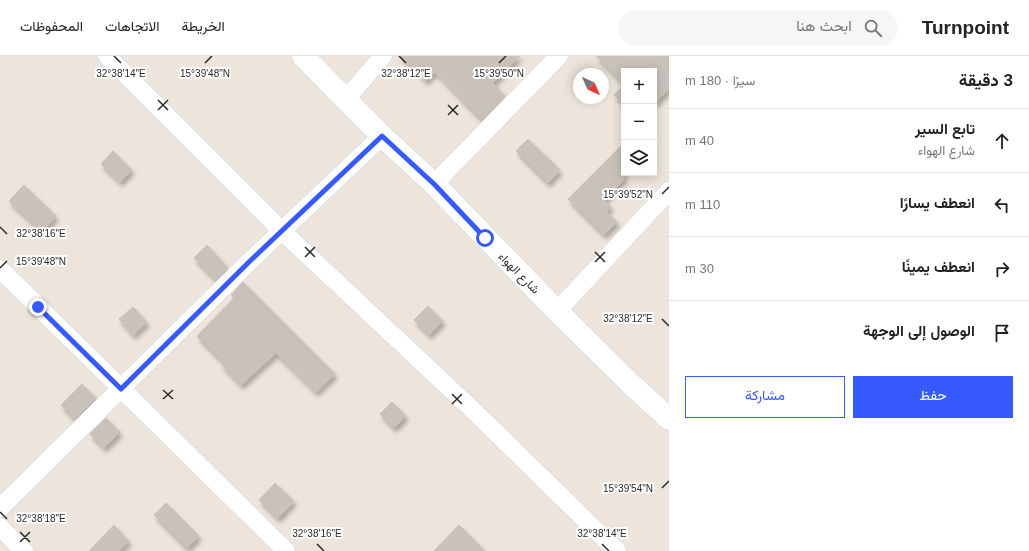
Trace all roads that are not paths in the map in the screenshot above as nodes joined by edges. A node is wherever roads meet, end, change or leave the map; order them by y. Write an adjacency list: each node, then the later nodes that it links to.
1 (107, 56): 9 (street)
2 (303, 56): 5 (street, شارع الهواء)
3 (383, 56): 5 (street)
4 (559, 56): 7 (street)
5 (346, 99): 6 (street, شارع الهواء)
6 (382, 136): 7 (street, شارع الهواء); 9 (street)
7 (434, 184): 11 (street, شارع الهواء)
8 (669, 191): 11 (street)
9 (282, 231): 12 (street); 18 (street)
10 (0, 269): 12 (street)
11 (557, 311): 13 (street, شارع الهواء)
12 (121, 389): 14 (street); 17 (street)
13 (669, 419)
14 (0, 508)
15 (0, 527): 16 (street)
16 (24, 551)
17 (286, 551)
18 (617, 551)

